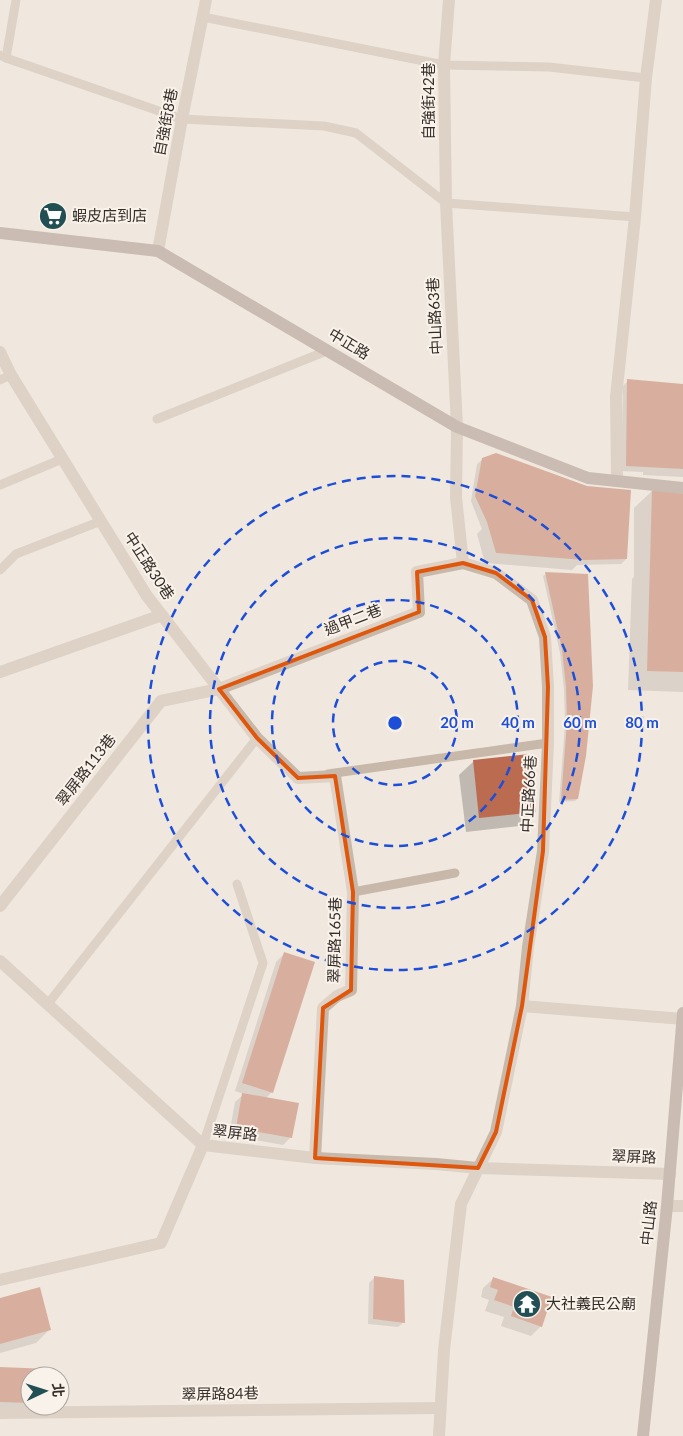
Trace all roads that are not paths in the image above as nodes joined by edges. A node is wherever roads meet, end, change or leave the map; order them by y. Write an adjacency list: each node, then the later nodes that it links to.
1 (16, 0): 6 (lane)
2 (206, 0): 5 (street, 自強街8巷)
3 (449, 0): 7 (street, 自強街42巷)
4 (656, 0): 8 (street)
5 (203, 17): 7 (lane); 9 (street, 自強街8巷)
6 (3, 57): 9 (lane)
7 (444, 66): 8 (lane); 10 (street, 自強街42巷)
8 (646, 78): 11 (street)
9 (182, 119): 10 (lane); 13 (street, 自強街8巷)
10 (446, 203): 11 (lane); 18 (street, 中山路63巷)
11 (635, 217): 20 (street)
12 (0, 233): 13 (main road, 中正路)
13 (158, 251): 14 (main road, 中正路)
14 (329, 350): 17 (lane); 18 (main road, 中正路)
15 (0, 352): 16 (street, 中正路30巷)
16 (5, 378): 19 (street, 中正路30巷)
17 (157, 420)
18 (457, 427): 20 (main road, 中正路); 24 (street)
19 (62, 459): 21 (lane); 23 (street, 中正路30巷)
20 (617, 480): 22 (main road, 中正路)
21 (0, 484)
22 (683, 488)
23 (101, 521): 25 (lane); 26 (street, 中正路30巷)
24 (463, 562): 28 (street, 過甲二巷); 30 (street, 中正路66巷)
25 (0, 570)
26 (162, 615): 27 (street); 28 (street, 中正路30巷)
27 (0, 672)
28 (219, 688): 29 (street, 中正路30巷); 35 (street, 翠屏路113巷)
29 (257, 738): 31 (street, 中正路30巷); 37 (lane)
30 (548, 743): 31 (lane); 38 (street, 中正路66巷)
31 (298, 778): 34 (street, 翠屏路165巷)
32 (455, 873): 34 (lane)
33 (237, 884): 41 (lane)
34 (352, 892): 42 (street, 翠屏路165巷)
35 (0, 906)
36 (0, 961): 37 (street, 翠屏路)
37 (47, 1005): 41 (street, 翠屏路)
38 (522, 1006): 40 (street); 43 (street, 中正路66巷)
39 (683, 1013): 40 (main road, 中山路)
40 (683, 1019): 44 (main road, 中山路)
41 (203, 1146): 42 (street, 翠屏路); 47 (street)
42 (315, 1158): 43 (street, 翠屏路)
43 (478, 1168): 44 (street, 翠屏路); 48 (street)
44 (670, 1174): 45 (main road, 中山路)
45 (667, 1206): 46 (street); 51 (main road, 中山路)
46 (683, 1206)
47 (0, 1280)
48 (440, 1408): 49 (street, 翠屏路84巷); 50 (street)
49 (0, 1413)
50 (439, 1436)
51 (643, 1436)

